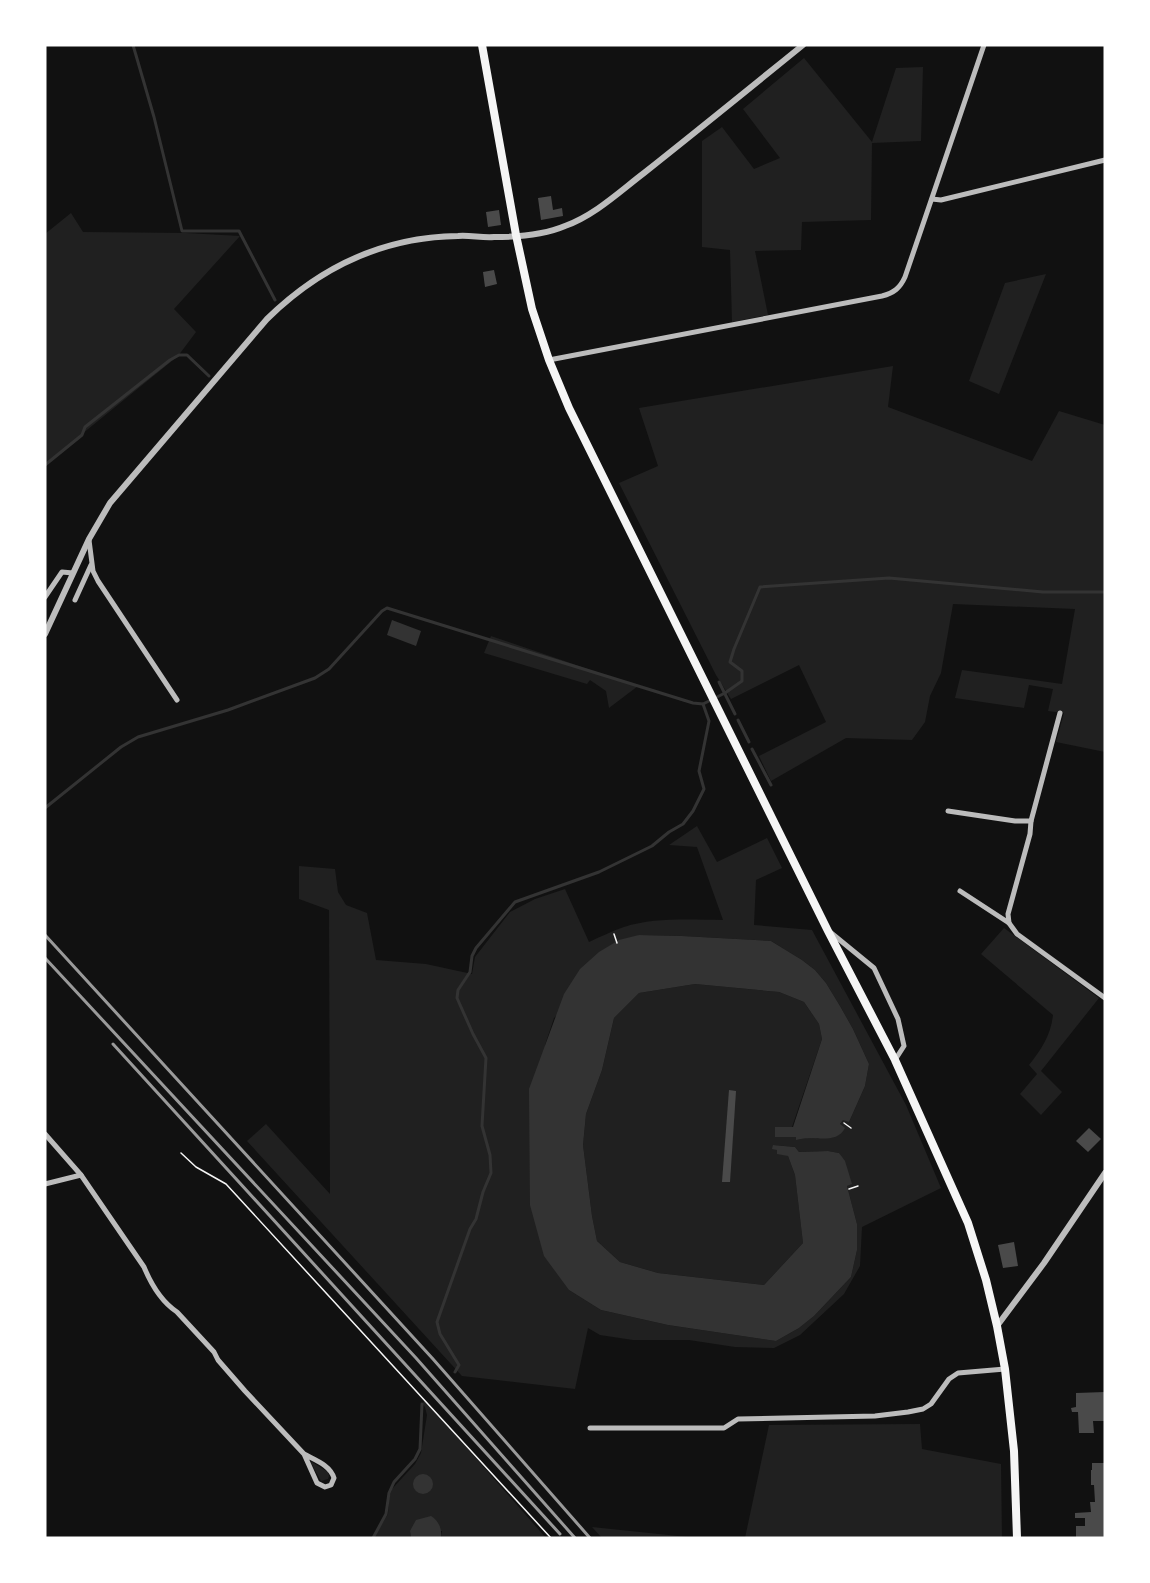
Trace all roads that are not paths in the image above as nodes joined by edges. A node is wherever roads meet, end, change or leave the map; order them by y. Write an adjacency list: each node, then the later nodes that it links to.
1 (482, 45): 6 (main road)
2 (803, 45): 6 (street)
3 (984, 45): 5 (street)
4 (1105, 160): 5 (street)
5 (932, 199): 7 (street)
6 (516, 235): 7 (main road); 8 (street)
7 (549, 360): 20 (main road)
8 (89, 539): 9 (street); 10 (street)
9 (91, 563): 12 (street); 14 (street)
10 (73, 573): 11 (street); 13 (street)
11 (45, 597)
12 (75, 600)
13 (45, 634)
14 (177, 700)
15 (1060, 713): 17 (street)
16 (948, 811): 17 (street)
17 (1031, 821): 19 (street)
18 (960, 891): 19 (street)
19 (1009, 923): 21 (street)
20 (828, 931): 22 (main road); 22 (street)
21 (1105, 998)
22 (895, 1060): 27 (main road)
23 (45, 1134): 25 (street)
24 (1105, 1173): 27 (street)
25 (81, 1175): 26 (street); 30 (street)
26 (45, 1184)
27 (998, 1326): 28 (main road)
28 (1005, 1369): 29 (street); 31 (main road)
29 (590, 1428)
30 (304, 1454): 30 (street)
31 (1017, 1538)

